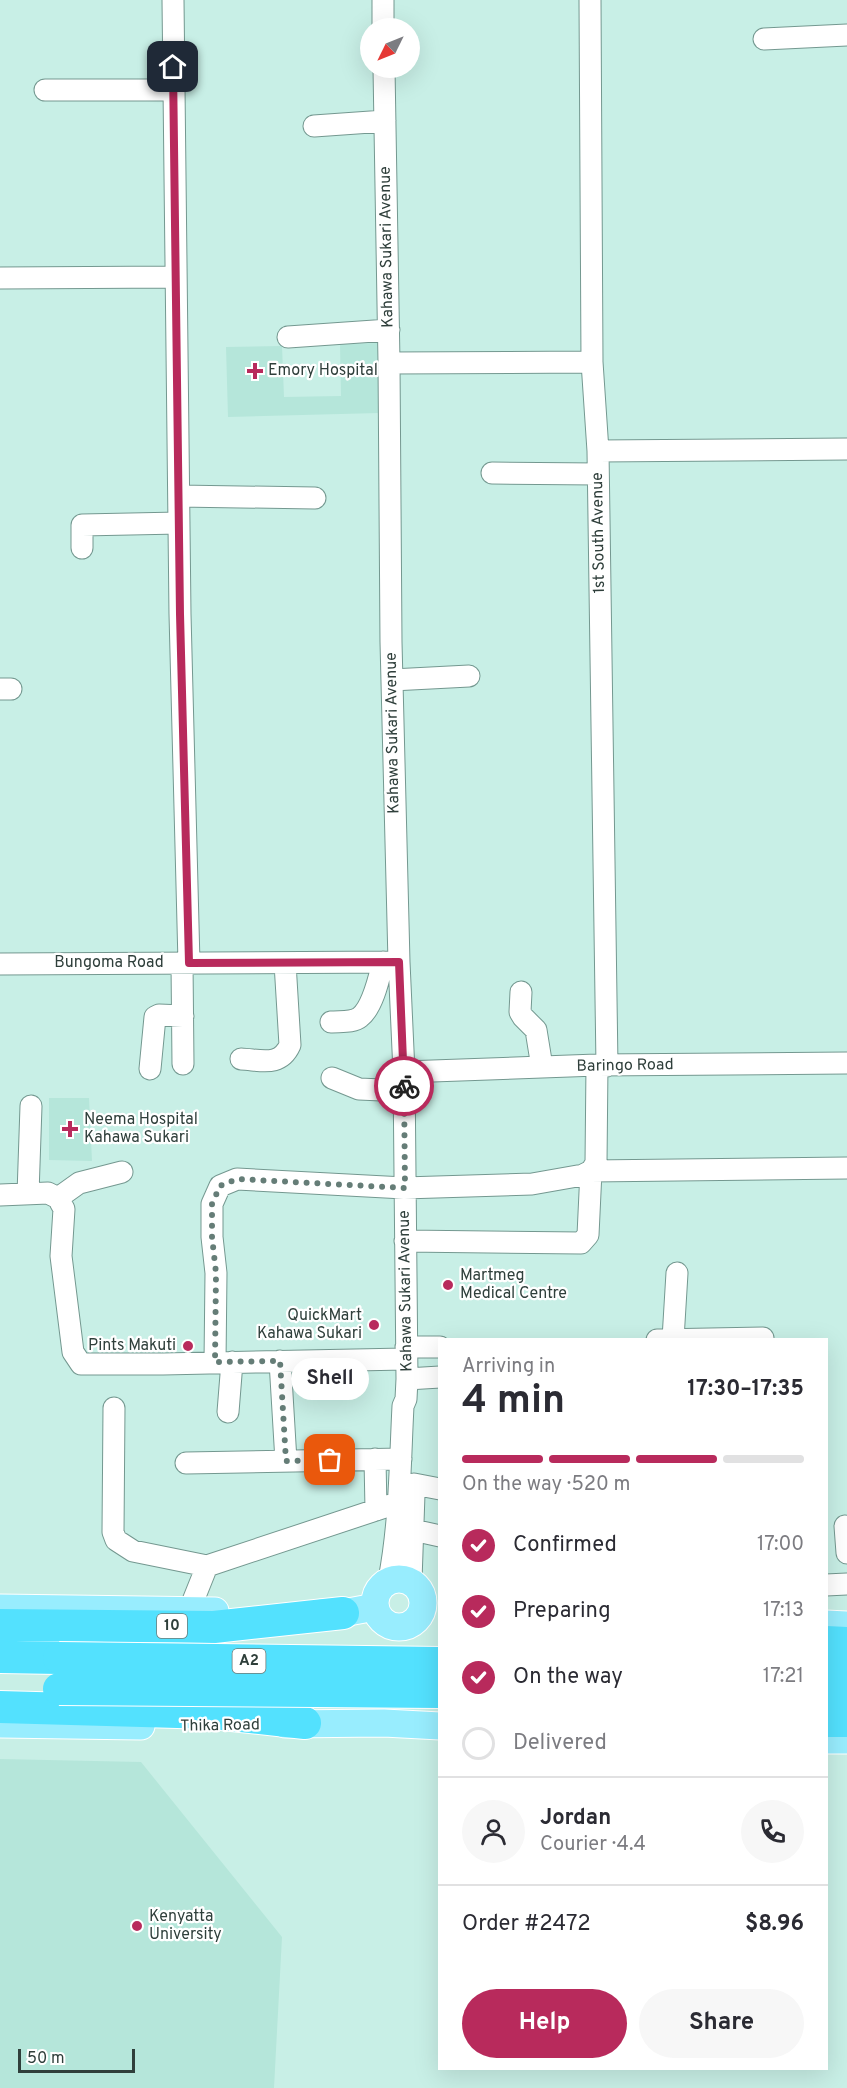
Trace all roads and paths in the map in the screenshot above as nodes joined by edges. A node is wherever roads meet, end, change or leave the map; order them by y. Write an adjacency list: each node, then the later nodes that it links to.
1 (172, 0): 9 (street)
2 (383, 0): 4 (street)
3 (590, 0): 16 (street, 1st South Avenue)
4 (383, 18)
5 (847, 35): 6 (street)
6 (764, 39)
7 (384, 78): 10 (street, Kahawa Sukari Avenue)
8 (45, 90): 9 (street)
9 (174, 90): 12 (street)
10 (385, 121): 11 (street); 14 (street, Kahawa Sukari Avenue)
11 (314, 126)
12 (176, 277): 13 (street); 22 (street)
13 (0, 278)
14 (388, 330): 15 (street); 17 (street, Kahawa Sukari Avenue)
15 (288, 337)
16 (592, 362): 17 (street); 19 (street, 1st South Avenue)
17 (389, 363): 27 (street, Kahawa Sukari Avenue)
18 (847, 449): 19 (street)
19 (598, 450): 21 (street, 1st South Avenue)
20 (492, 473): 21 (street)
21 (598, 474): 38 (street, 1st South Avenue)
22 (178, 496): 23 (street); 24 (street)
23 (315, 498)
24 (179, 523): 25 (street); 29 (street)
25 (82, 548)
26 (469, 676): 27 (street)
27 (392, 680): 28 (street, Kahawa Sukari Avenue)
28 (391, 962): 30 (street, Bungoma Road); 34 (street); 42 (street, Kahawa Sukari Avenue)
29 (186, 963): 30 (street, Bungoma Road); 31 (street, Bungoma Road); 33 (street)
30 (285, 963): 35 (street)
31 (0, 964)
32 (521, 992): 39 (street)
33 (183, 1016): 37 (street); 40 (street)
34 (331, 1022)
35 (241, 1059)
36 (847, 1063): 38 (street, Baringo Road)
37 (183, 1064)
38 (602, 1066): 39 (street, Baringo Road); 45 (street, 1st South Avenue)
39 (542, 1067): 42 (street, Baringo Road)
40 (150, 1069)
41 (332, 1078): 42 (street, Baringo Road)
42 (404, 1082): 47 (street, Kahawa Sukari Avenue)
43 (31, 1106): 48 (street)
44 (847, 1168): 45 (street)
45 (591, 1171): 47 (street); 51 (street, 1st South Avenue)
46 (122, 1172): 50 (street)
47 (405, 1188): 51 (street, Kahawa Sukari Avenue); 56 (street)
48 (28, 1194): 49 (street); 50 (street)
49 (0, 1195)
50 (58, 1198): 56 (street)
51 (405, 1241): 57 (street, Kahawa Sukari Avenue)
52 (677, 1273): 53 (street)
53 (665, 1338)
54 (438, 1348): 57 (street)
55 (280, 1361): 56 (street); 57 (street); 63 (street)
56 (223, 1362): 60 (street)
57 (406, 1371): 58 (street); 62 (street, Kahawa Sukari Avenue); 65 (street, Kahawa Sukari Avenue)
58 (438, 1377)
59 (114, 1408): 73 (street)
60 (228, 1412)
61 (375, 1459): 62 (street); 63 (street); 68 (street)
62 (400, 1459): 67 (street, Kahawa Sukari Avenue)
63 (286, 1461): 64 (street)
64 (186, 1463)
65 (414, 1484): 66 (street); 70 (street, Kahawa Sukari Avenue)
66 (438, 1489)
67 (400, 1502): 68 (street); 74 (street, Kahawa Sukari Avenue)
68 (376, 1510): 73 (street)
69 (844, 1526): 72 (street)
70 (413, 1530): 71 (street); 74 (street, Kahawa Sukari Avenue)
71 (438, 1536)
72 (847, 1554)
73 (207, 1566): 78 (street)
74 (400, 1580): 80 (main road); 80 (main road)
75 (847, 1584): 76 (street)
76 (828, 1585)
77 (0, 1608): 78 (main road)
78 (189, 1611): 79 (main road)
79 (343, 1613): 80 (main road); 82 (highway, 10)
80 (405, 1617): 100 (main road)
81 (828, 1624): 83 (main road)
82 (0, 1625)
83 (847, 1625)
84 (828, 1642): 85 (highway)
85 (847, 1643)
86 (0, 1657): 90 (highway, A2)
87 (438, 1663): 90 (highway, A2, bridge)
88 (828, 1667): 89 (highway)
89 (847, 1668)
90 (59, 1674): 91 (highway, A2); 92 (highway, A2, bridge)
91 (0, 1687)
92 (438, 1692)
93 (828, 1698): 94 (highway)
94 (847, 1699)
95 (0, 1707): 98 (highway)
96 (828, 1721): 97 (highway)
97 (847, 1721)
98 (305, 1723): 99 (main road, Thika Road); 100 (main road, Thika Road)
99 (0, 1724)
100 (392, 1724): 101 (main road, Thika Road)
101 (438, 1726)
102 (828, 1740): 103 (main road)
103 (847, 1740)

